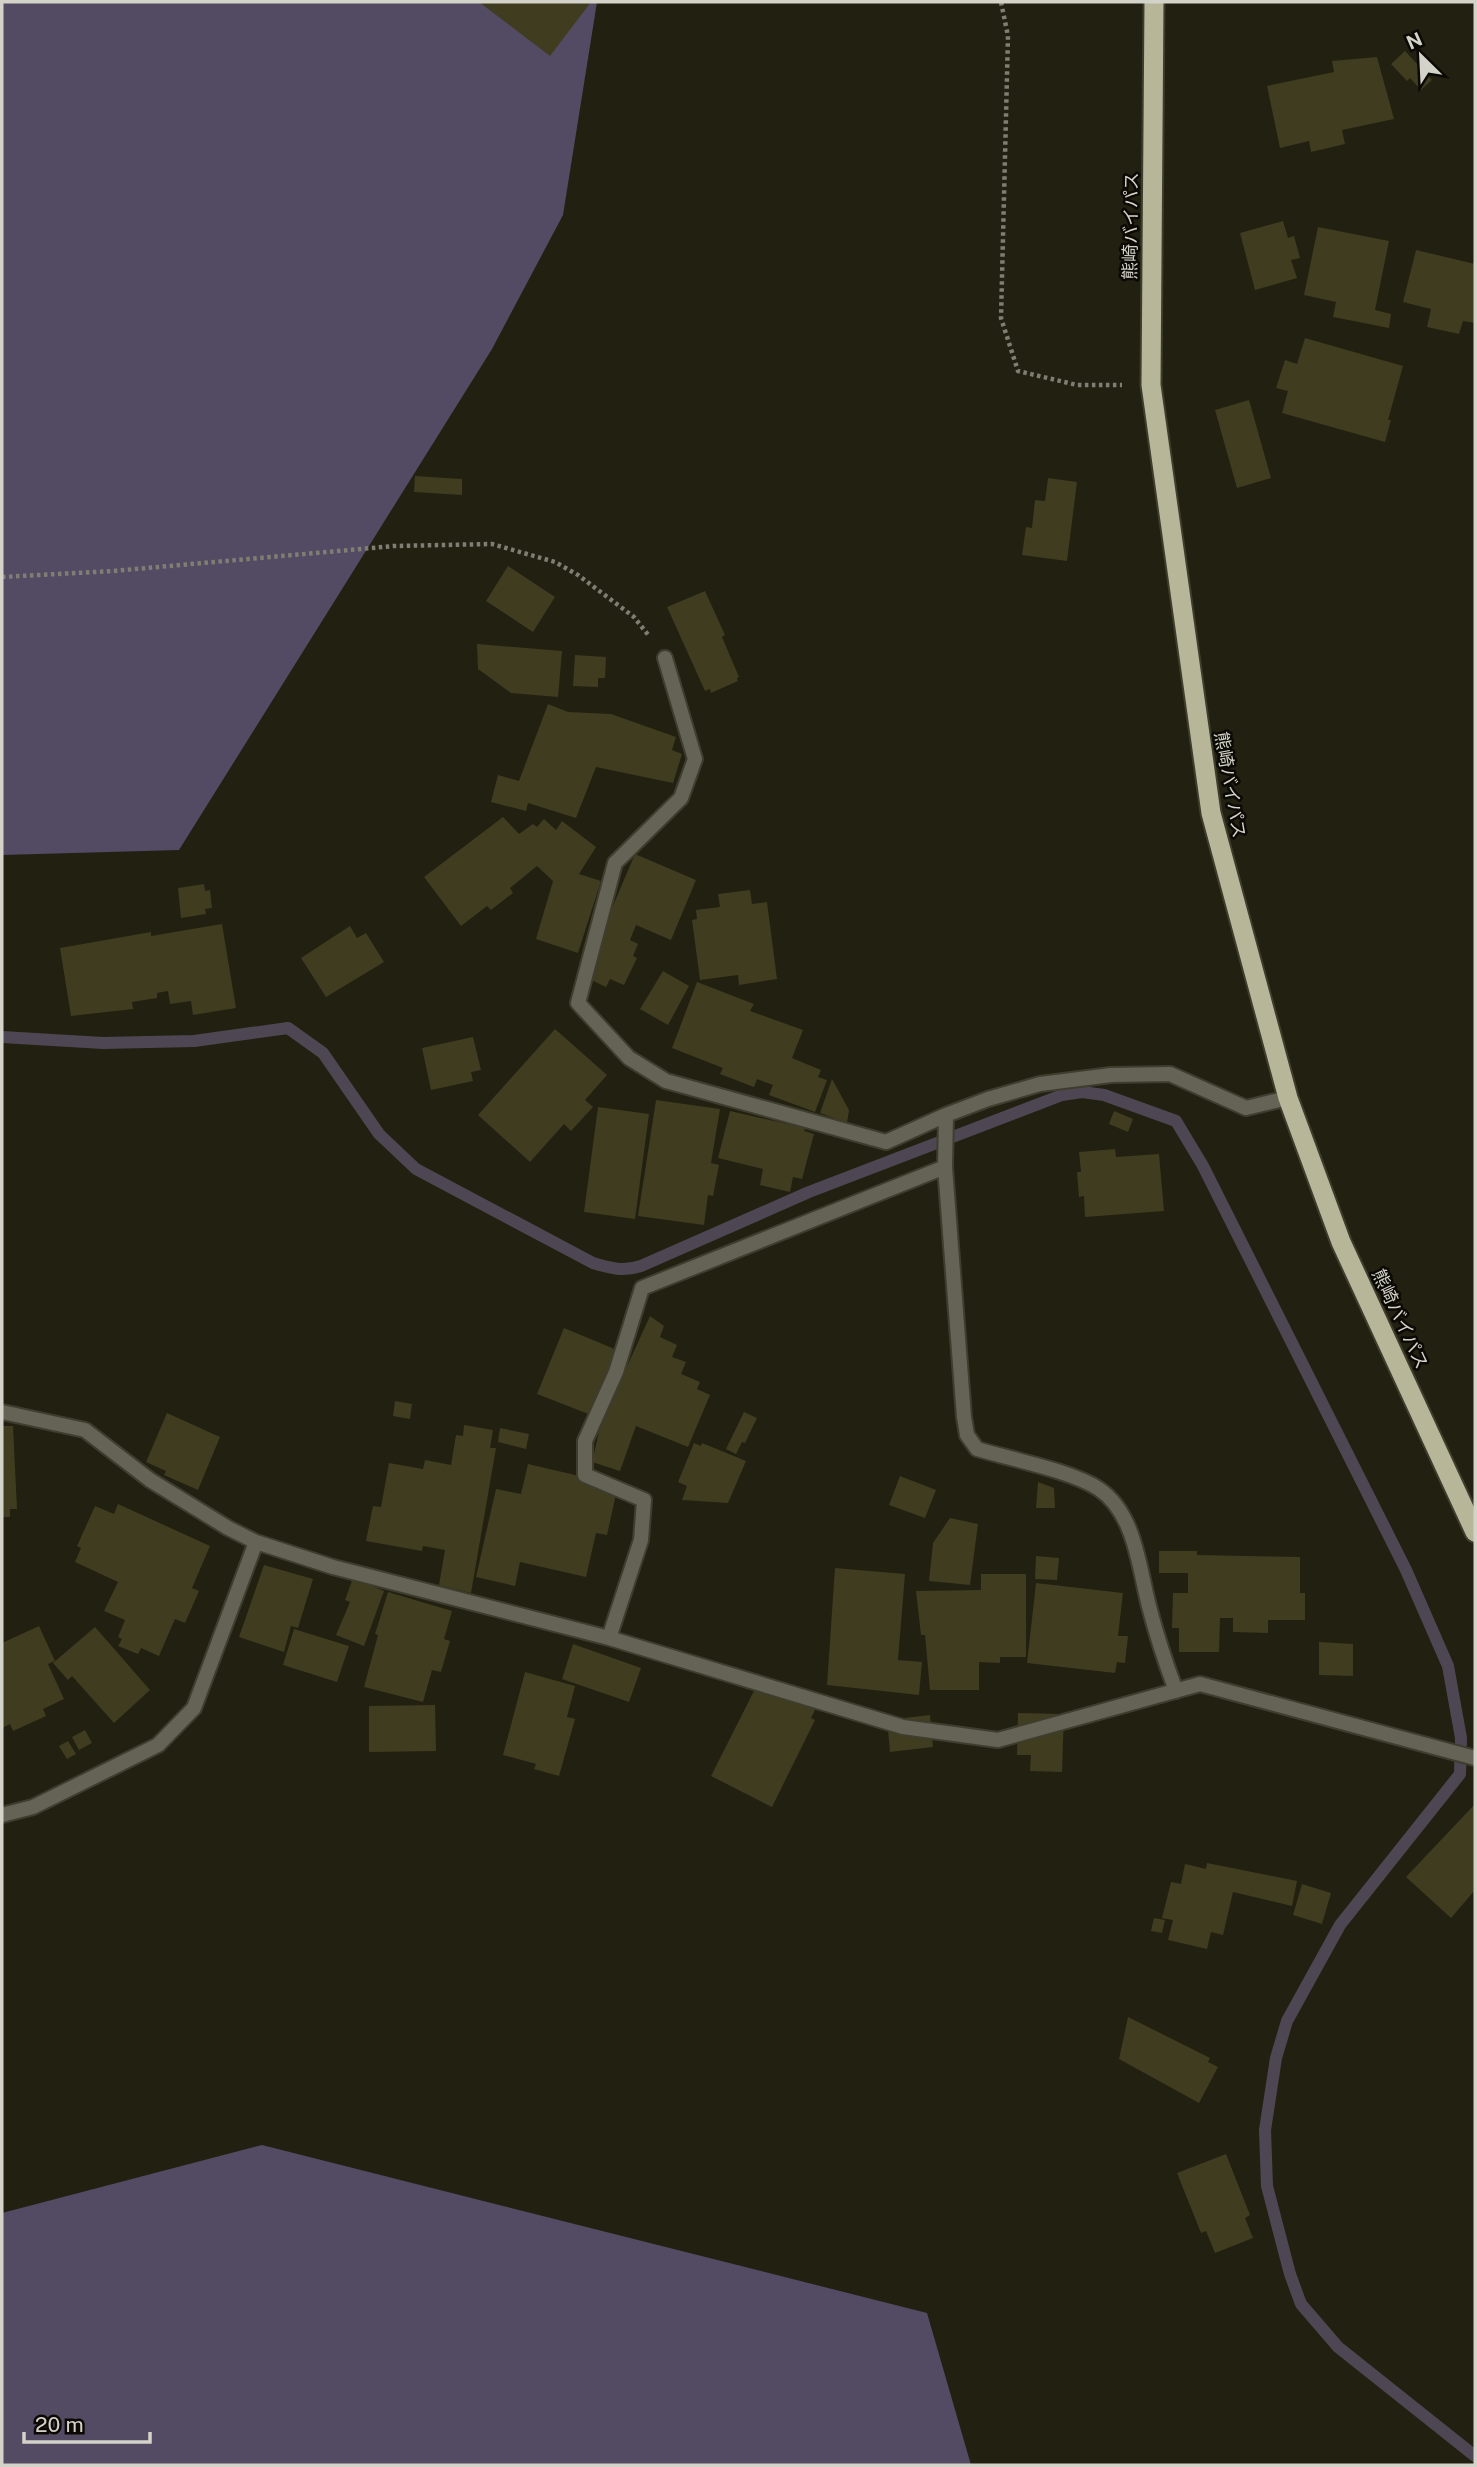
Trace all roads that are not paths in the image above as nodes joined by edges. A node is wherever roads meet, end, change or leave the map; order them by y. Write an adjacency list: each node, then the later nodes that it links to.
1 (1154, 2): 3 (highway, 熊崎バイパス)
2 (665, 658): 4 (street)
3 (1288, 1098): 4 (street); 7 (highway, 熊崎バイパス)
4 (946, 1115): 5 (street)
5 (945, 1167): 9 (street); 10 (street)
6 (2, 1412): 8 (street)
7 (1475, 1532)
8 (256, 1542): 9 (street); 12 (street)
9 (609, 1638): 10 (street)
10 (1176, 1691): 11 (street)
11 (1475, 1758)
12 (2, 1815)

